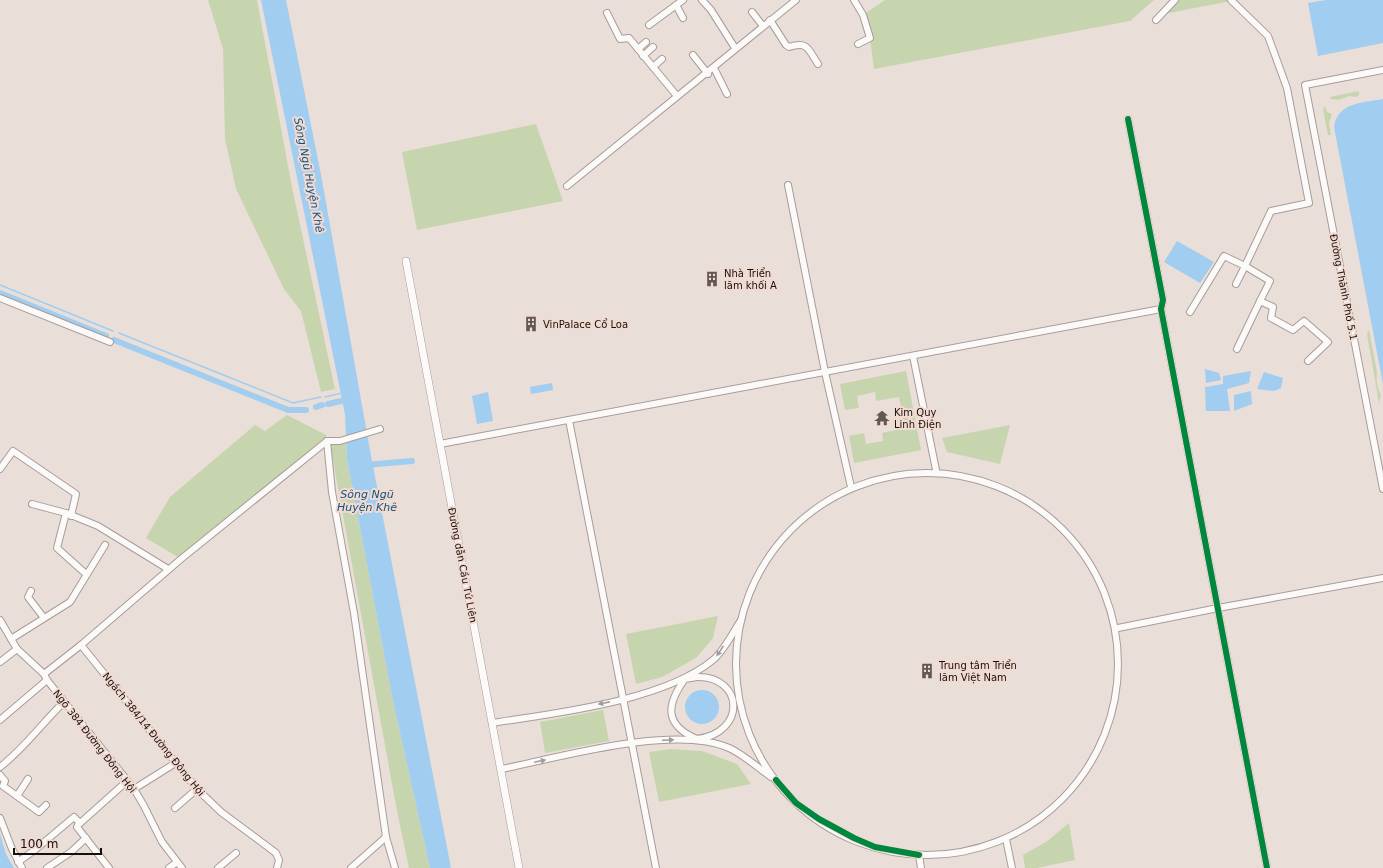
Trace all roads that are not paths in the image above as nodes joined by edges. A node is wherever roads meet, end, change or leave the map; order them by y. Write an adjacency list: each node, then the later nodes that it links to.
1 (682, 0): 7 (street)
2 (702, 0): 18 (street)
3 (796, 0): 11 (street)
4 (854, 0): 16 (street)
5 (1175, 0): 12 (street)
6 (1231, 0): 34 (street)
7 (676, 5): 10 (street); 13 (street)
8 (752, 12): 14 (street)
9 (607, 13): 19 (street)
10 (683, 18)
11 (770, 20): 14 (street); 23 (street)
12 (1156, 20)
13 (649, 25)
14 (763, 26): 18 (street)
15 (646, 42): 19 (street)
16 (858, 44)
17 (653, 47): 21 (street)
18 (735, 48): 25 (street)
19 (638, 49): 21 (street)
20 (693, 55): 27 (street)
21 (643, 56): 24 (street)
22 (662, 59): 24 (street)
23 (818, 64)
24 (653, 67): 29 (street)
25 (714, 68): 27 (street); 28 (street)
26 (1383, 70): 52 (street, Đường Thành Phố 5.1)
27 (708, 74): 29 (street)
28 (727, 94)
29 (677, 96): 32 (street)
30 (1128, 118): 38 (street)
31 (788, 185): 44 (street)
32 (567, 186)
33 (406, 261): 48 (main road, Đường dẫn Cầu Tứ Liên)
34 (1244, 266): 35 (street); 37 (street); 39 (street)
35 (1236, 284)
36 (0, 298): 40 (street)
37 (1260, 301): 41 (street); 43 (street)
38 (1161, 309): 42 (street); 60 (street)
39 (1190, 312)
40 (110, 342)
41 (1237, 349)
42 (913, 356): 44 (street); 50 (street)
43 (1308, 362)
44 (825, 372): 45 (street); 51 (street)
45 (569, 420): 48 (street); 72 (street)
46 (380, 429): 47 (street)
47 (327, 441): 56 (street); 93 (street)
48 (440, 444): 76 (main road, Đường dẫn Cầu Tứ Liên)
49 (0, 470): 54 (street)
50 (936, 470): 51 (street); 64 (street)
51 (851, 487): 62 (street)
52 (1383, 489)
53 (32, 504): 54 (street)
54 (68, 515): 56 (street); 57 (street)
55 (105, 545): 57 (street)
56 (168, 569): 66 (street)
57 (86, 574): 61 (street)
58 (1383, 578): 60 (street)
59 (31, 591): 61 (street)
60 (1218, 608): 64 (street); 113 (street)
61 (44, 618): 65 (street)
62 (742, 619): 70 (street, one-way to 70); 73 (street)
63 (0, 620): 65 (street, Ngõ 384 Đường Đông Hội)
64 (1118, 628): 95 (street)
65 (10, 640): 67 (street, Ngõ 384 Đường Đông Hội)
66 (81, 645): 69 (street); 79 (street, Ngách 384/14 Đường Đông Hội)
67 (17, 649): 68 (street); 69 (street, Ngõ 384 Đường Đông Hội)
68 (0, 662)
69 (44, 674): 71 (street, Ngõ 384 Đường Đông Hội)
70 (685, 679): 72 (street); 73 (street); 77 (street)
71 (47, 680): 74 (street, Ngõ 384 Đường Đông Hội); 75 (street)
72 (623, 699): 76 (street, one-way to 76); 78 (street)
73 (734, 700): 77 (street); 84 (street)
74 (64, 702): 80 (street); 85 (street, Ngõ 384 Đường Đông Hội)
75 (0, 720)
76 (492, 723): 81 (main road, Đường dẫn Cầu Tứ Liên)
77 (697, 739): 78 (street, one-way to 77); 84 (street)
78 (631, 742): 81 (street, one-way to 78); 110 (street)
79 (177, 762): 86 (street, Ngách 384/14 Đường Đông Hội); 87 (street)
80 (0, 767)
81 (502, 769): 109 (main road, Đường dẫn Cầu Tứ Liên)
82 (0, 775): 88 (street)
83 (28, 779): 88 (street)
84 (776, 780): 97 (street)
85 (126, 782): 87 (street, Ngõ 384 Đường Đông Hội); 92 (street)
86 (197, 788): 90 (street); 106 (street, Ngách 384/14 Đường Đông Hội)
87 (134, 789): 99 (street, Ngõ 384 Đường Đông Hội)
88 (17, 796): 89 (street)
89 (46, 805)
90 (175, 808)
91 (0, 818): 98 (street)
92 (80, 823): 94 (street); 98 (street)
93 (386, 837): 107 (street); 108 (street)
94 (86, 838): 101 (street); 102 (street)
95 (1006, 839): 97 (street); 112 (street)
96 (236, 853): 105 (street)
97 (918, 855): 111 (street)
98 (18, 862): 100 (street)
99 (177, 862): 103 (street); 104 (street, Ngõ 384 Đường Đông Hội)
100 (22, 868)
101 (47, 868)
102 (109, 868)
103 (169, 868)
104 (182, 868)
105 (218, 868)
106 (277, 868)
107 (351, 868)
108 (394, 868)
109 (519, 868)
110 (656, 868)
111 (921, 868)
112 (1012, 868)
113 (1267, 868)

